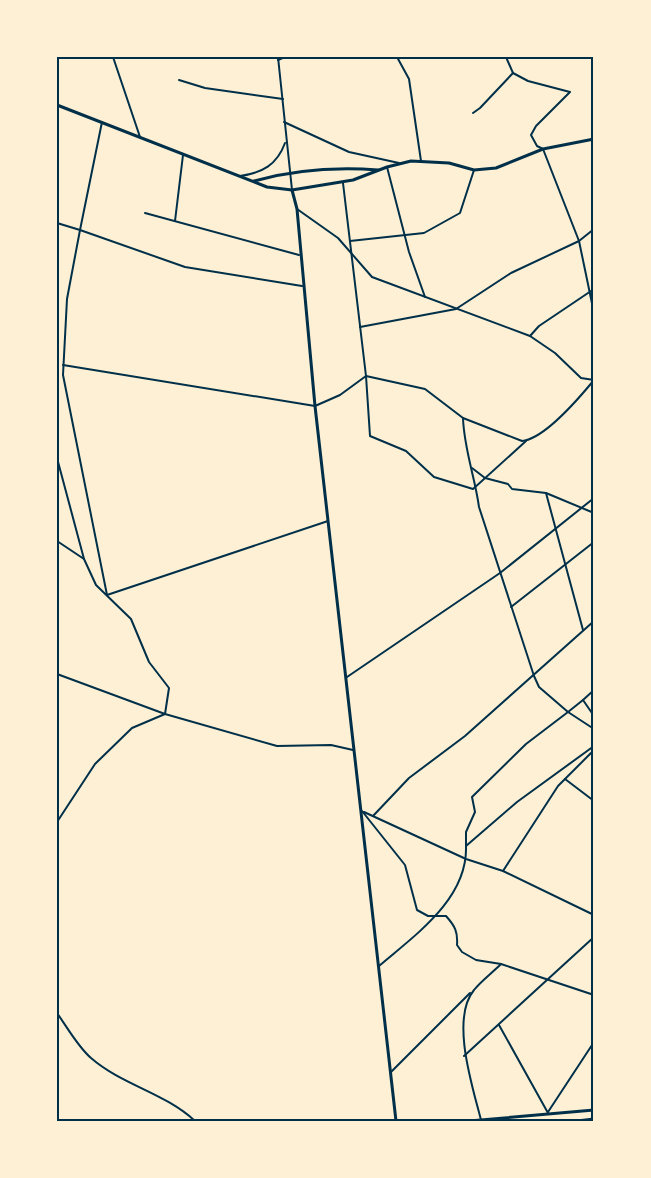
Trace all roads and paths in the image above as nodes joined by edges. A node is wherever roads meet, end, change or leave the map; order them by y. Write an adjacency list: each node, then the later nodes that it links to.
1 (113, 57): 14 (street)
2 (285, 57): 5 (street)
3 (397, 57): 19 (street)
4 (507, 57): 6 (street)
5 (278, 58): 8 (street)
6 (513, 73): 11 (street); 17 (street)
7 (179, 80): 8 (street)
8 (283, 99): 13 (street)
9 (58, 105): 10 (street); 12 (street)
10 (57, 111)
11 (473, 112)
12 (102, 122): 14 (street); 34 (street)
13 (284, 122): 16 (street); 20 (street)
14 (141, 137): 18 (street)
15 (594, 140): 17 (street)
16 (286, 141): 24 (street); 25 (street)
17 (543, 149): 23 (street); 37 (street)
18 (183, 153): 25 (street); 31 (street)
19 (421, 161): 20 (street); 23 (street)
20 (399, 163): 21 (street)
21 (387, 167): 22 (street); 35 (street)
22 (380, 170): 24 (street); 27 (street)
23 (474, 170): 35 (street)
24 (290, 175): 26 (street); 28 (street)
25 (238, 176): 26 (street)
26 (253, 182): 28 (street)
27 (343, 182): 28 (street); 36 (street)
28 (292, 190): 29 (street)
29 (297, 209): 38 (street); 39 (street)
30 (146, 213): 31 (street)
31 (174, 221): 39 (street)
32 (57, 223): 34 (street)
33 (594, 229): 37 (street)
34 (80, 230): 40 (street); 48 (street)
35 (405, 235): 36 (street); 43 (street)
36 (350, 241): 38 (street)
37 (579, 241): 42 (street); 44 (street)
38 (352, 252): 43 (street); 46 (street)
39 (299, 255): 40 (street)
40 (302, 286): 51 (street)
41 (594, 290): 42 (street)
42 (588, 294): 45 (street); 47 (street)
43 (425, 297): 44 (street)
44 (456, 309): 46 (street); 47 (street)
45 (594, 313)
46 (360, 327): 49 (street)
47 (530, 336): 50 (street)
48 (63, 365): 51 (street); 69 (street)
49 (366, 376): 51 (street); 52 (street); 57 (street)
50 (594, 380): 53 (street)
51 (315, 406): 62 (street)
52 (463, 418): 53 (street); 55 (street)
53 (526, 441): 56 (street)
54 (57, 458): 66 (street)
55 (471, 468): 56 (street); 57 (street)
56 (485, 478): 57 (street); 58 (street)
57 (476, 486): 68 (street)
58 (546, 494): 60 (street); 63 (street)
59 (594, 498): 60 (street)
60 (581, 508): 61 (street); 63 (street)
61 (594, 513)
62 (329, 521): 69 (street); 75 (street)
63 (556, 527): 67 (street); 68 (street)
64 (57, 541): 66 (street)
65 (594, 542): 67 (street)
66 (84, 559): 69 (street)
67 (566, 562): 70 (street); 72 (street)
68 (500, 573): 70 (street); 75 (street)
69 (106, 595): 79 (street)
70 (511, 607): 74 (street)
71 (594, 621): 72 (street)
72 (583, 630): 74 (street)
73 (57, 674): 79 (street)
74 (534, 676): 78 (street); 87 (street)
75 (347, 677): 83 (street)
76 (594, 690): 77 (street)
77 (583, 700): 78 (street); 80 (street)
78 (568, 712): 81 (street); 89 (street)
79 (165, 714): 83 (street); 88 (street)
80 (594, 716)
81 (594, 729)
82 (594, 748): 84 (street); 89 (street)
83 (356, 751): 86 (street)
84 (565, 779): 85 (street); 91 (street)
85 (594, 800)
86 (362, 811): 87 (street); 93 (street); 96 (street)
87 (373, 816): 90 (street)
88 (57, 822)
89 (466, 846): 90 (street)
90 (466, 859): 91 (street); 93 (street)
91 (503, 871): 92 (street)
92 (594, 915)
93 (436, 916): 95 (street); 96 (street)
94 (594, 937): 97 (street)
95 (501, 964): 97 (street); 98 (street)
96 (379, 966): 104 (street)
97 (549, 980): 99 (street); 101 (street)
98 (472, 991): 103 (street); 104 (street)
99 (594, 995)
100 (57, 1013): 109 (street)
101 (500, 1025): 103 (street); 106 (street)
102 (594, 1042): 106 (street)
103 (464, 1056): 108 (street)
104 (391, 1072): 110 (street)
105 (592, 1110): 106 (street); 107 (street)
106 (548, 1114): 108 (street)
107 (593, 1119): 112 (street)
108 (481, 1120): 111 (street)
109 (195, 1121)
110 (396, 1121)
111 (469, 1121)
112 (577, 1121)

